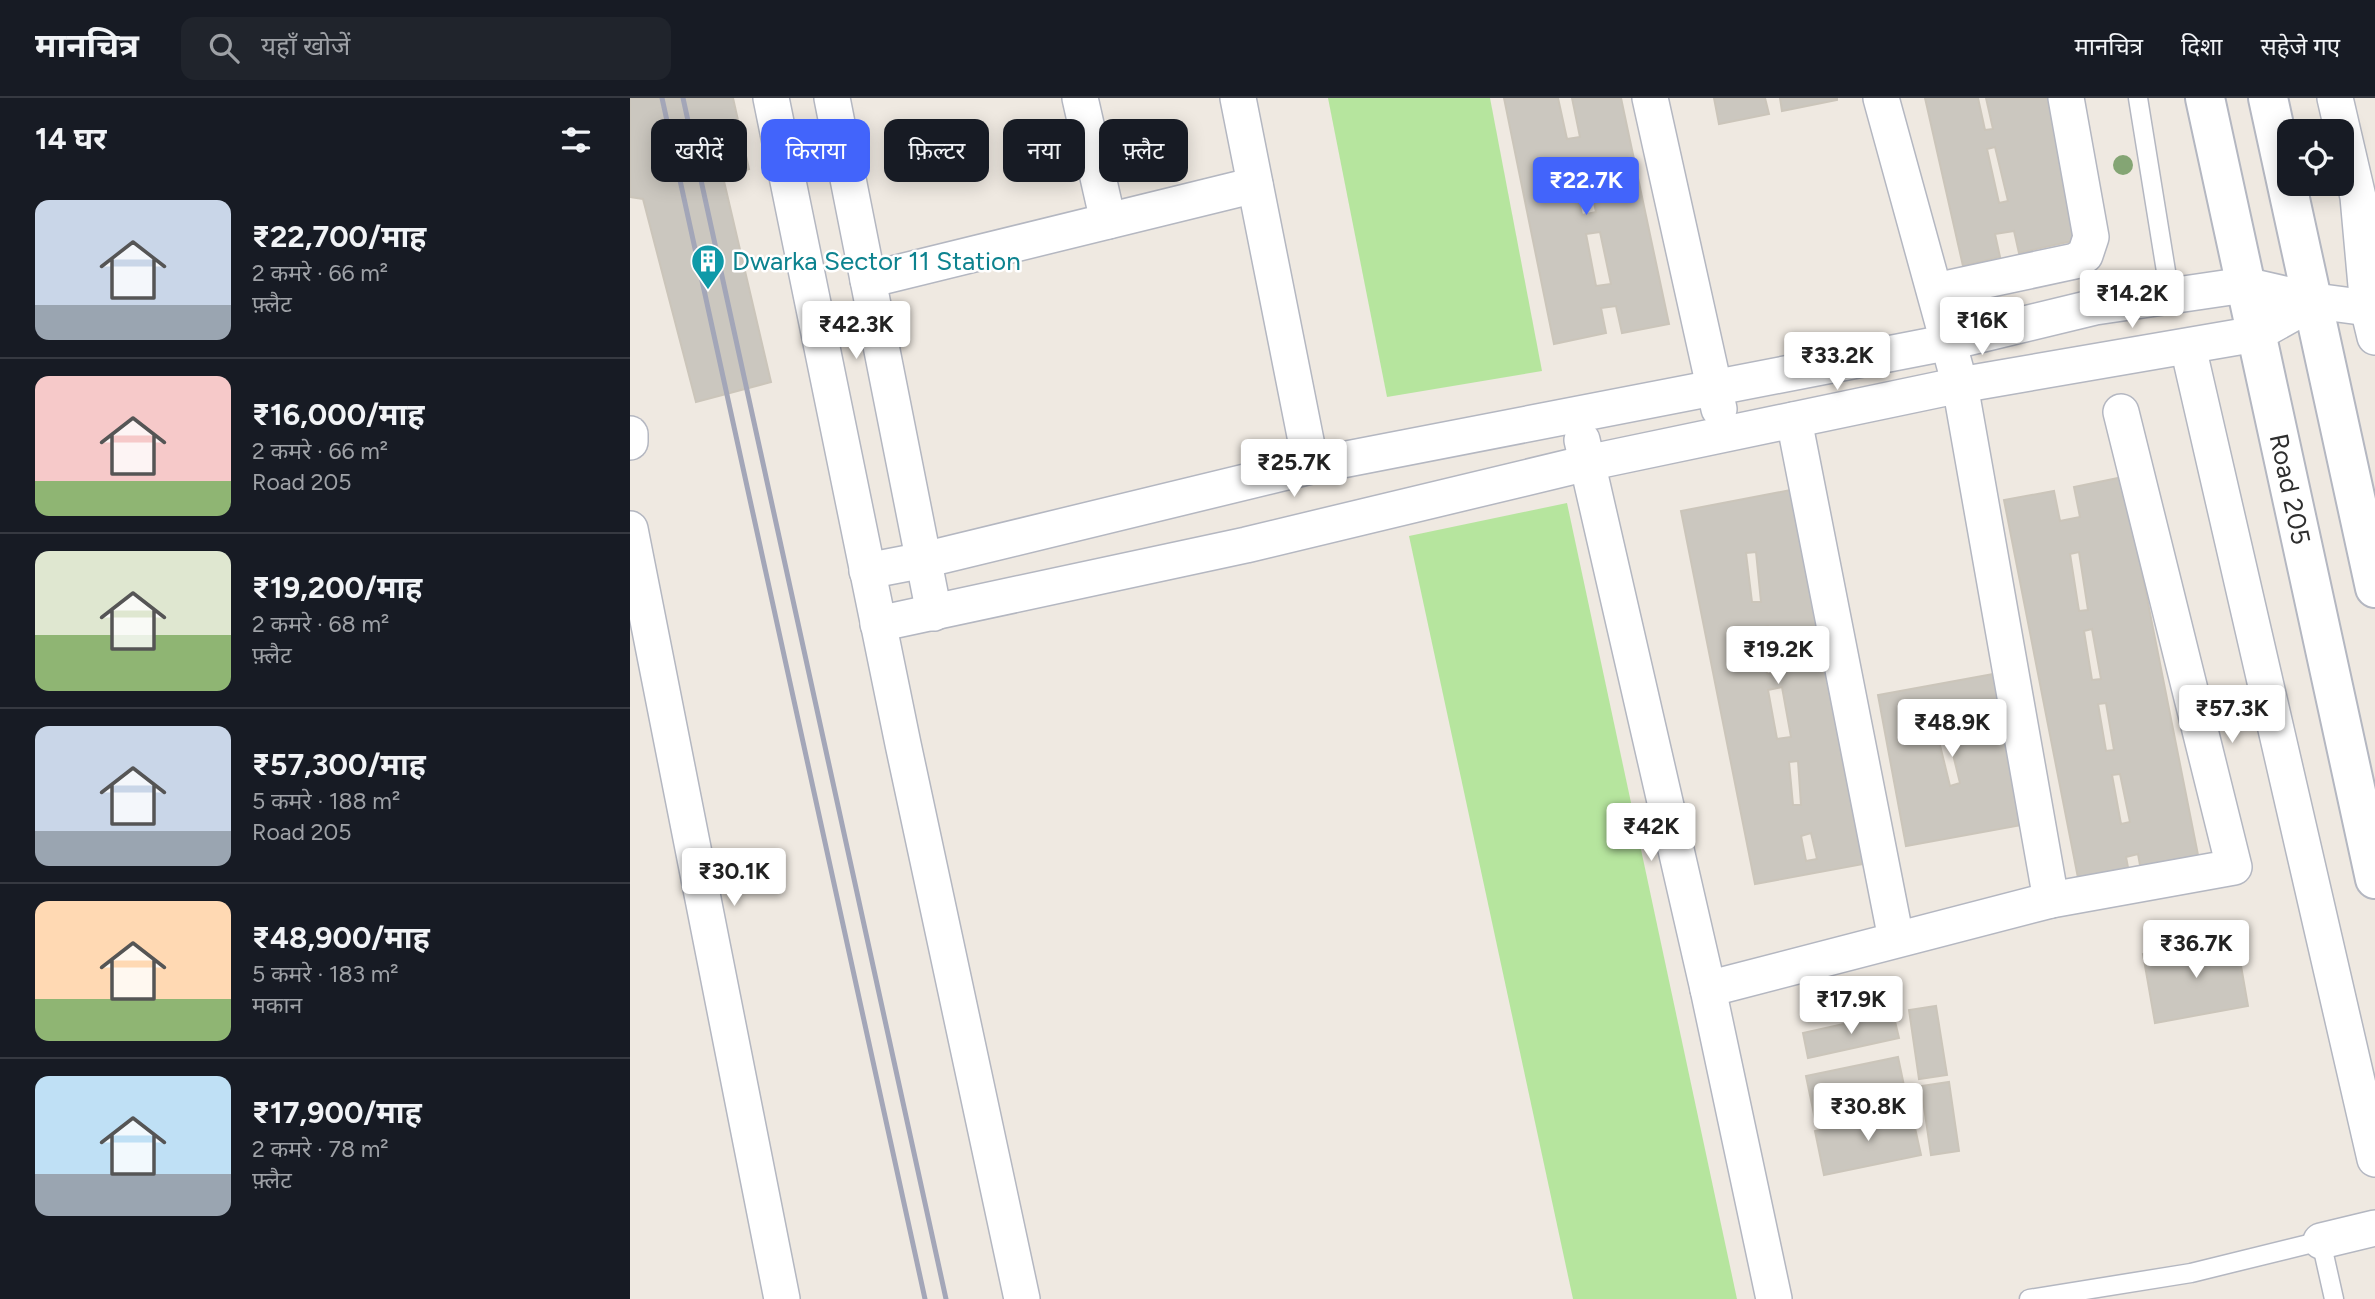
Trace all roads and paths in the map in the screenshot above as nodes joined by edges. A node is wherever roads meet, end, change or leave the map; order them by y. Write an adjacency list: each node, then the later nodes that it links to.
1 (771, 98): 35 (street)
2 (832, 98): 14 (street)
3 (1080, 98): 13 (street)
4 (1238, 98): 12 (street)
5 (1650, 98): 24 (street)
6 (1881, 98): 16 (street)
7 (2066, 98): 16 (street)
8 (2138, 98): 17 (lane)
9 (2205, 98): 15 (main road, Road 205)
10 (2269, 98): 18 (main road)
11 (2335, 98): 19 (street)
12 (1255, 186): 13 (street); 32 (street)
13 (1108, 221): 14 (street)
14 (868, 280): 34 (street)
15 (2245, 285): 17 (street); 18 (street); 20 (main road, Road 205)
16 (1936, 291): 21 (street)
17 (2170, 296): 21 (street)
18 (2315, 301): 19 (street); 20 (street); 36 (main road)
19 (2372, 323)
20 (2256, 334): 22 (street); 39 (main road, Road 205)
21 (1950, 342): 23 (street); 24 (street)
22 (2188, 347): 23 (street); 43 (street)
23 (1960, 385): 27 (street); 40 (street)
24 (1714, 387): 26 (street); 29 (street)
25 (2121, 412): 40 (street)
26 (1576, 416): 31 (street); 32 (street)
27 (1794, 420): 29 (street); 41 (street)
28 (630, 434): 30 (street)
29 (1724, 434): 31 (street)
30 (630, 442)
31 (1587, 463): 37 (street); 42 (street)
32 (1311, 466): 34 (street)
33 (630, 528): 46 (street)
34 (924, 560): 35 (street); 37 (street)
35 (867, 571): 38 (street)
36 (2375, 588)
37 (934, 613): 38 (street)
38 (878, 624): 47 (street)
39 (2375, 879)
40 (2051, 900): 41 (street)
41 (1896, 939): 42 (street)
42 (1708, 989): 48 (street)
43 (2375, 1159)
44 (2375, 1228): 45 (street)
45 (2321, 1241): 49 (lane); 50 (lane)
46 (782, 1299)
47 (1022, 1299)
48 (1774, 1299)
49 (2029, 1299)
50 (2334, 1299)

